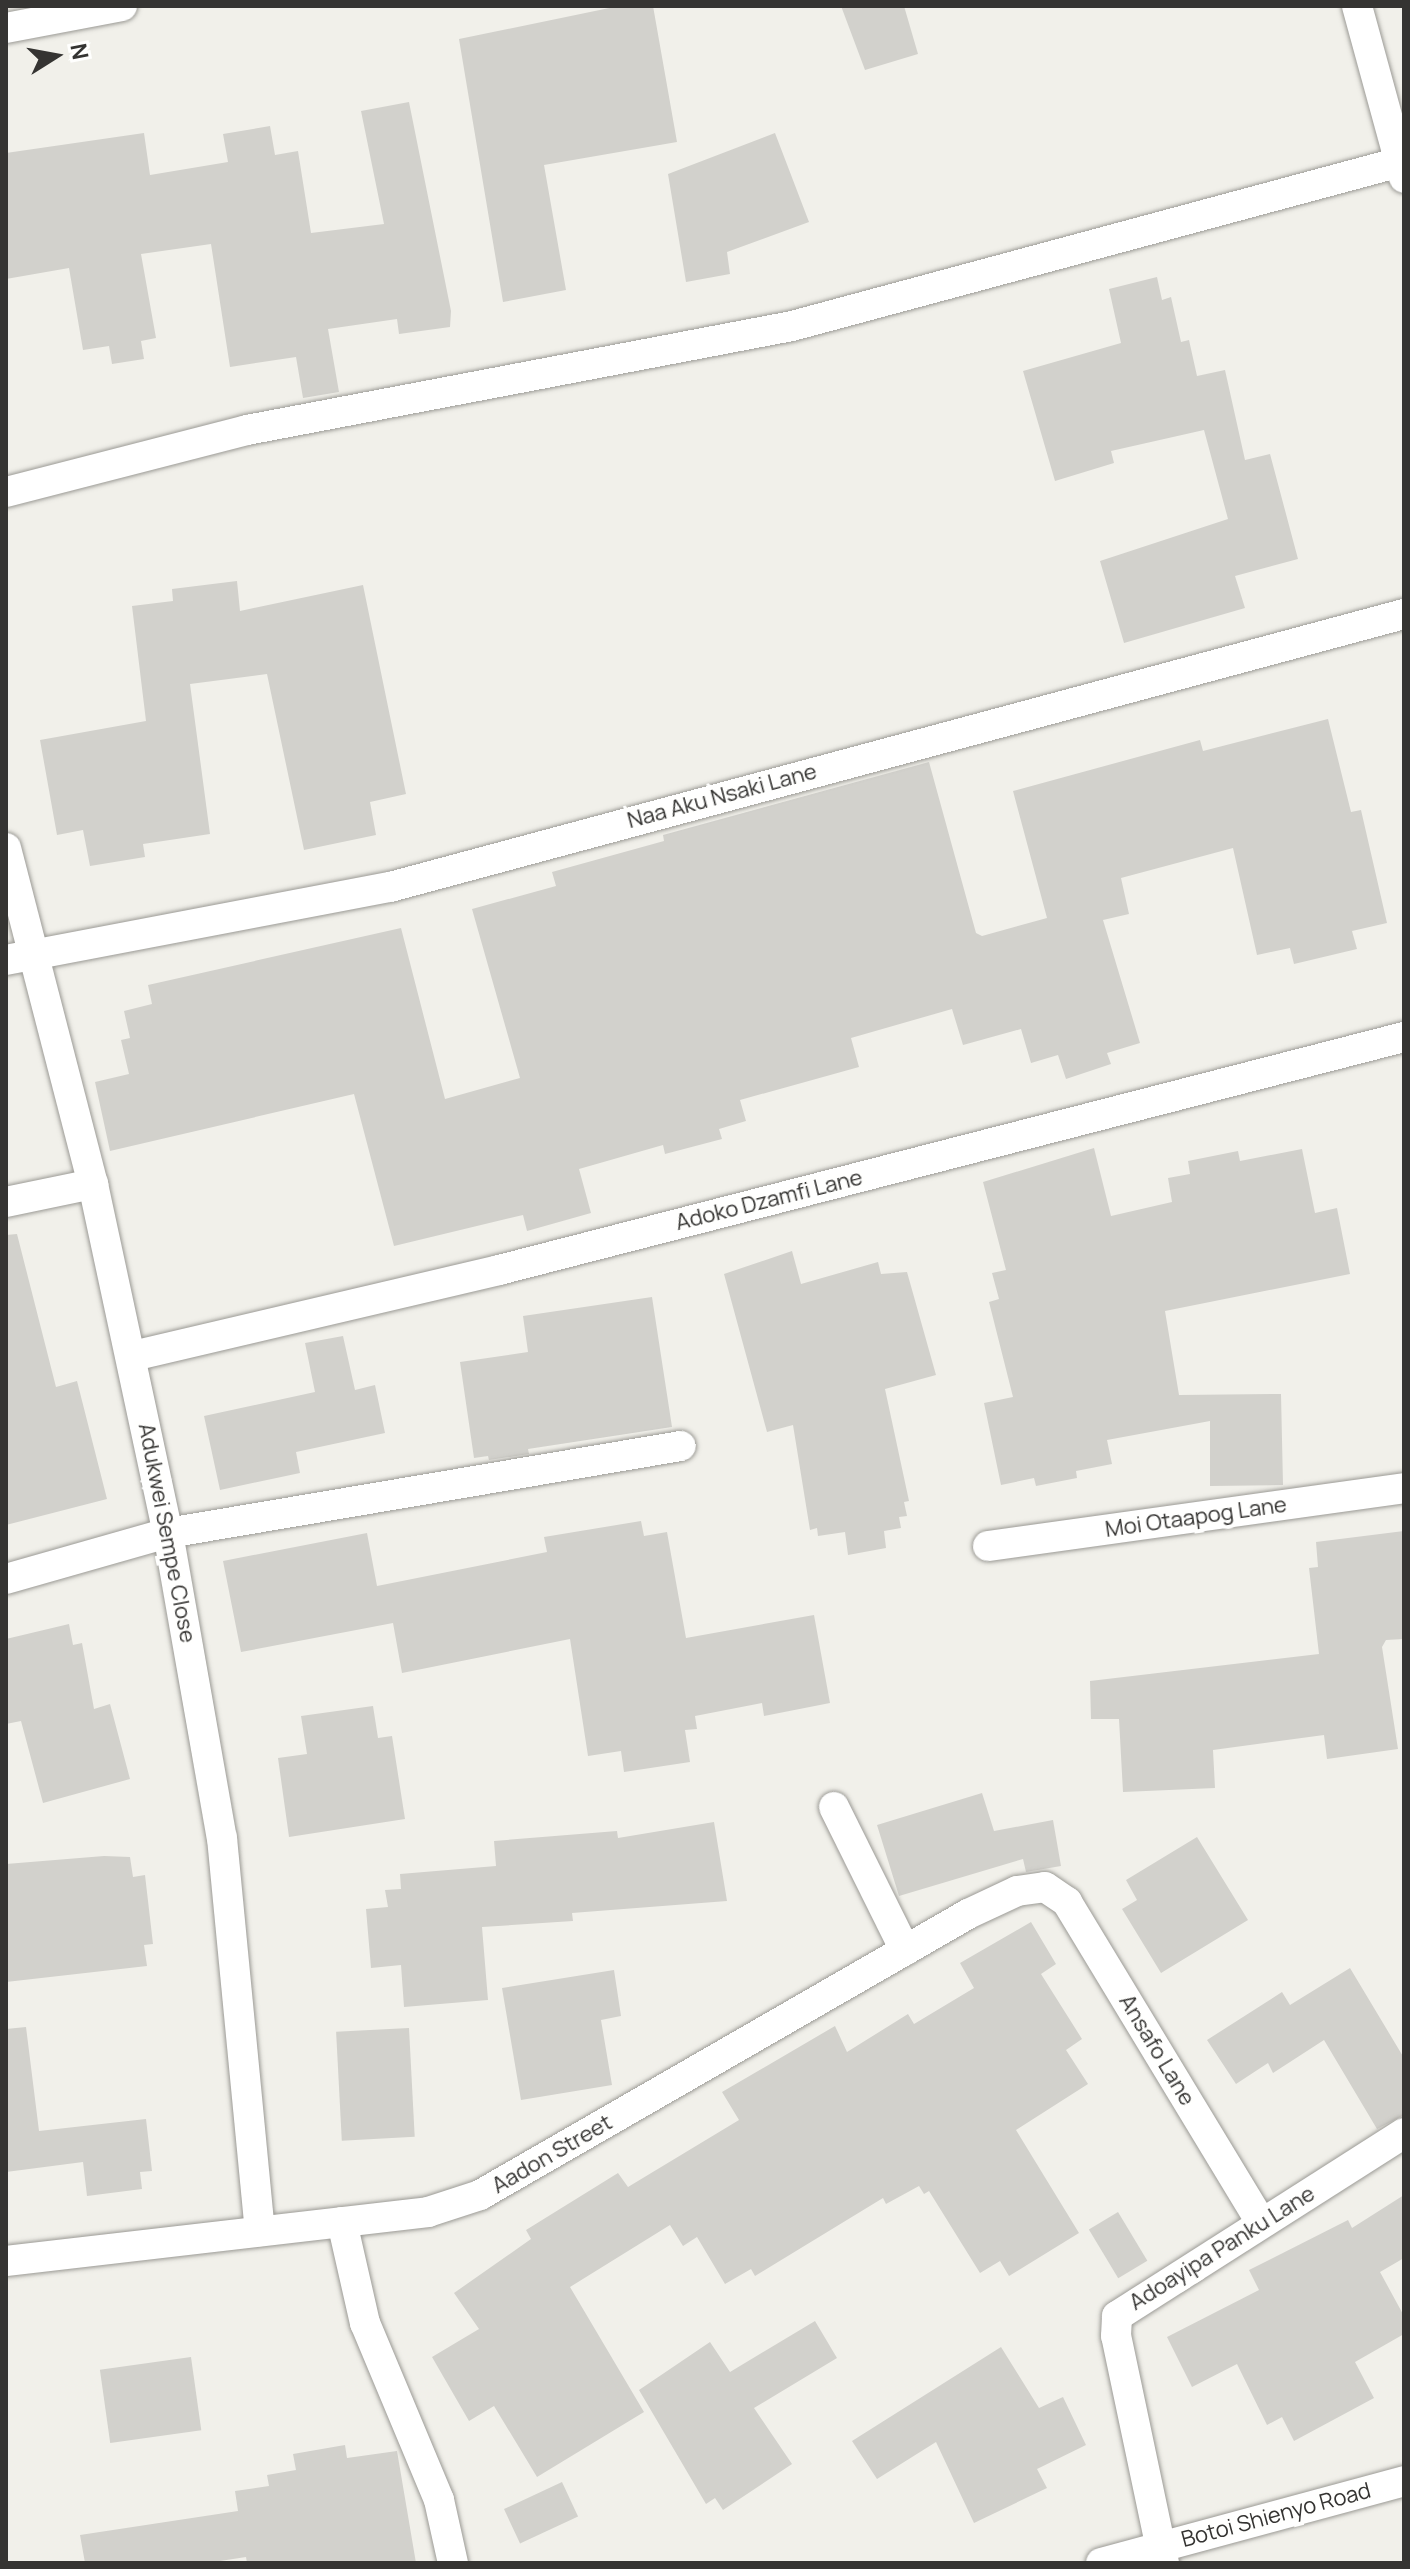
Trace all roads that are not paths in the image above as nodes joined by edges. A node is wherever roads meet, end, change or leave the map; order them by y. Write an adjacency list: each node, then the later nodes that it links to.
1 (122, 6): 3 (street)
2 (1357, 6): 4 (street)
3 (6, 28)
4 (1402, 167): 5 (street)
5 (6, 492)
6 (1404, 614): 8 (street, Naa Aku Nsaki Lane)
7 (6, 848): 8 (street, Adukwei Sempe Close)
8 (20, 957): 10 (street, Adukwei Sempe Close)
9 (1404, 1037): 12 (street, Adoko Dzamfi Lane)
10 (93, 1184): 11 (street); 12 (street, Adukwei Sempe Close)
11 (6, 1202)
12 (133, 1356): 15 (street, Adukwei Sempe Close)
13 (681, 1446): 15 (street)
14 (1404, 1488): 16 (street, Moi Otaapog Lane)
15 (168, 1533): 17 (street); 24 (street, Adukwei Sempe Close)
16 (988, 1546)
17 (6, 1579)
18 (834, 1807): 20 (street)
19 (1045, 1887): 20 (street, Aadon Street); 23 (street, Ansafo Lane)
20 (905, 1950): 22 (street, Aadon Street)
21 (1404, 2133): 23 (street, Adoayipa Panku Lane)
22 (342, 2222): 24 (street, Aadon Street); 28 (street)
23 (1261, 2222): 27 (street, Adoayipa Panku Lane)
24 (260, 2231): 25 (street, Aadon Street)
25 (6, 2261)
26 (1404, 2481): 27 (street, Botoi Shienyo Road)
27 (1162, 2554): 29 (street, Botoi Shienyo Road)
28 (453, 2563)
29 (1101, 2563)

